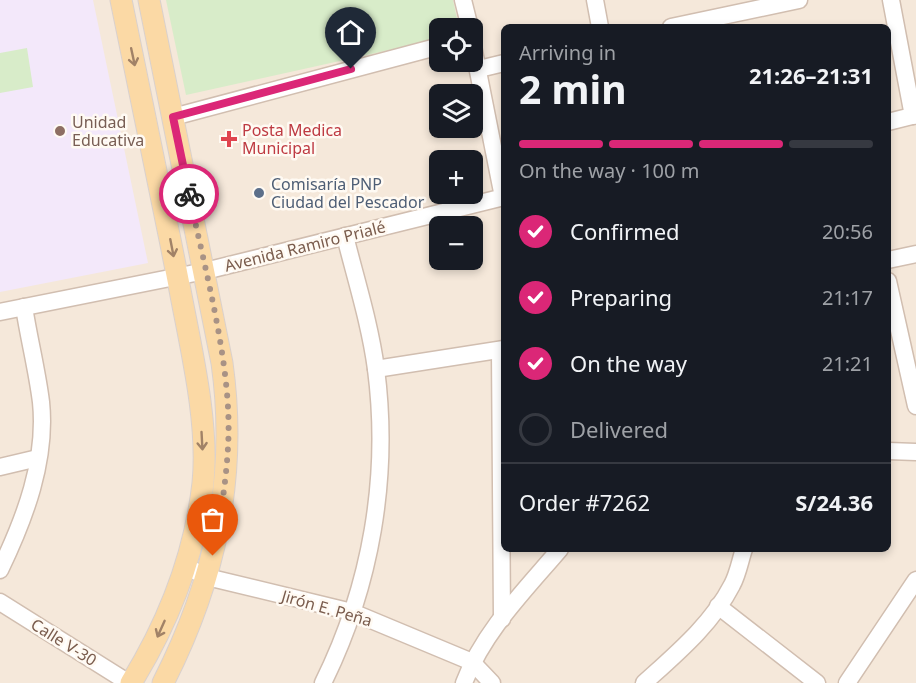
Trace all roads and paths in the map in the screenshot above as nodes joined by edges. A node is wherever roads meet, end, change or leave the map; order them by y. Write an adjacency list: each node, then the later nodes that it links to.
1 (121, 0): 23 (main road, one-way to 23)
2 (149, 0): 15 (main road)
3 (464, 0): 7 (street)
4 (595, 0): 8 (street)
5 (799, 0): 9 (street)
6 (891, 0): 14 (street)
7 (468, 18)
8 (599, 24)
9 (685, 24)
10 (429, 49): 15 (street)
11 (501, 64): 12 (street)
12 (483, 68)
13 (479, 72): 17 (street)
14 (915, 116): 16 (street)
15 (173, 117): 22 (main road)
16 (891, 121)
17 (501, 187)
18 (501, 197): 19 (street, Avenida Ramiro Prialé)
19 (345, 236): 22 (street, Avenida Ramiro Prialé); 28 (street)
20 (916, 254): 21 (street)
21 (891, 259)
22 (205, 271): 23 (street, Avenida Ramiro Prialé); 40 (main road)
23 (177, 277): 25 (street, Avenida Ramiro Prialé); 38 (main road, one-way to 38)
24 (891, 293): 29 (street)
25 (24, 307): 26 (street, Avenida Ramiro Prialé); 33 (street)
26 (0, 312)
27 (501, 349): 28 (street)
28 (376, 369): 44 (street)
29 (915, 385): 30 (street)
30 (916, 406)
31 (891, 451): 32 (street)
32 (916, 452)
33 (38, 458): 34 (street); 39 (street)
34 (0, 467)
35 (502, 552): 45 (street)
36 (558, 552): 45 (street)
37 (743, 552): 43 (street)
38 (184, 566): 40 (street, Jirón E. Peña); 47 (main road, one-way to 47)
39 (0, 570)
40 (207, 577): 44 (street, Jirón E. Peña); 48 (main road)
41 (916, 580): 54 (street)
42 (0, 602): 47 (street, Calle V-30)
43 (718, 606): 52 (street); 53 (street)
44 (352, 612): 46 (street, Jirón E. Peña); 49 (street)
45 (502, 619): 46 (street)
46 (472, 662): 50 (street); 51 (street, Jirón E. Peña)
47 (130, 683)
48 (163, 683)
49 (323, 683)
50 (464, 683)
51 (492, 683)
52 (644, 683)
53 (817, 683)
54 (847, 683)

